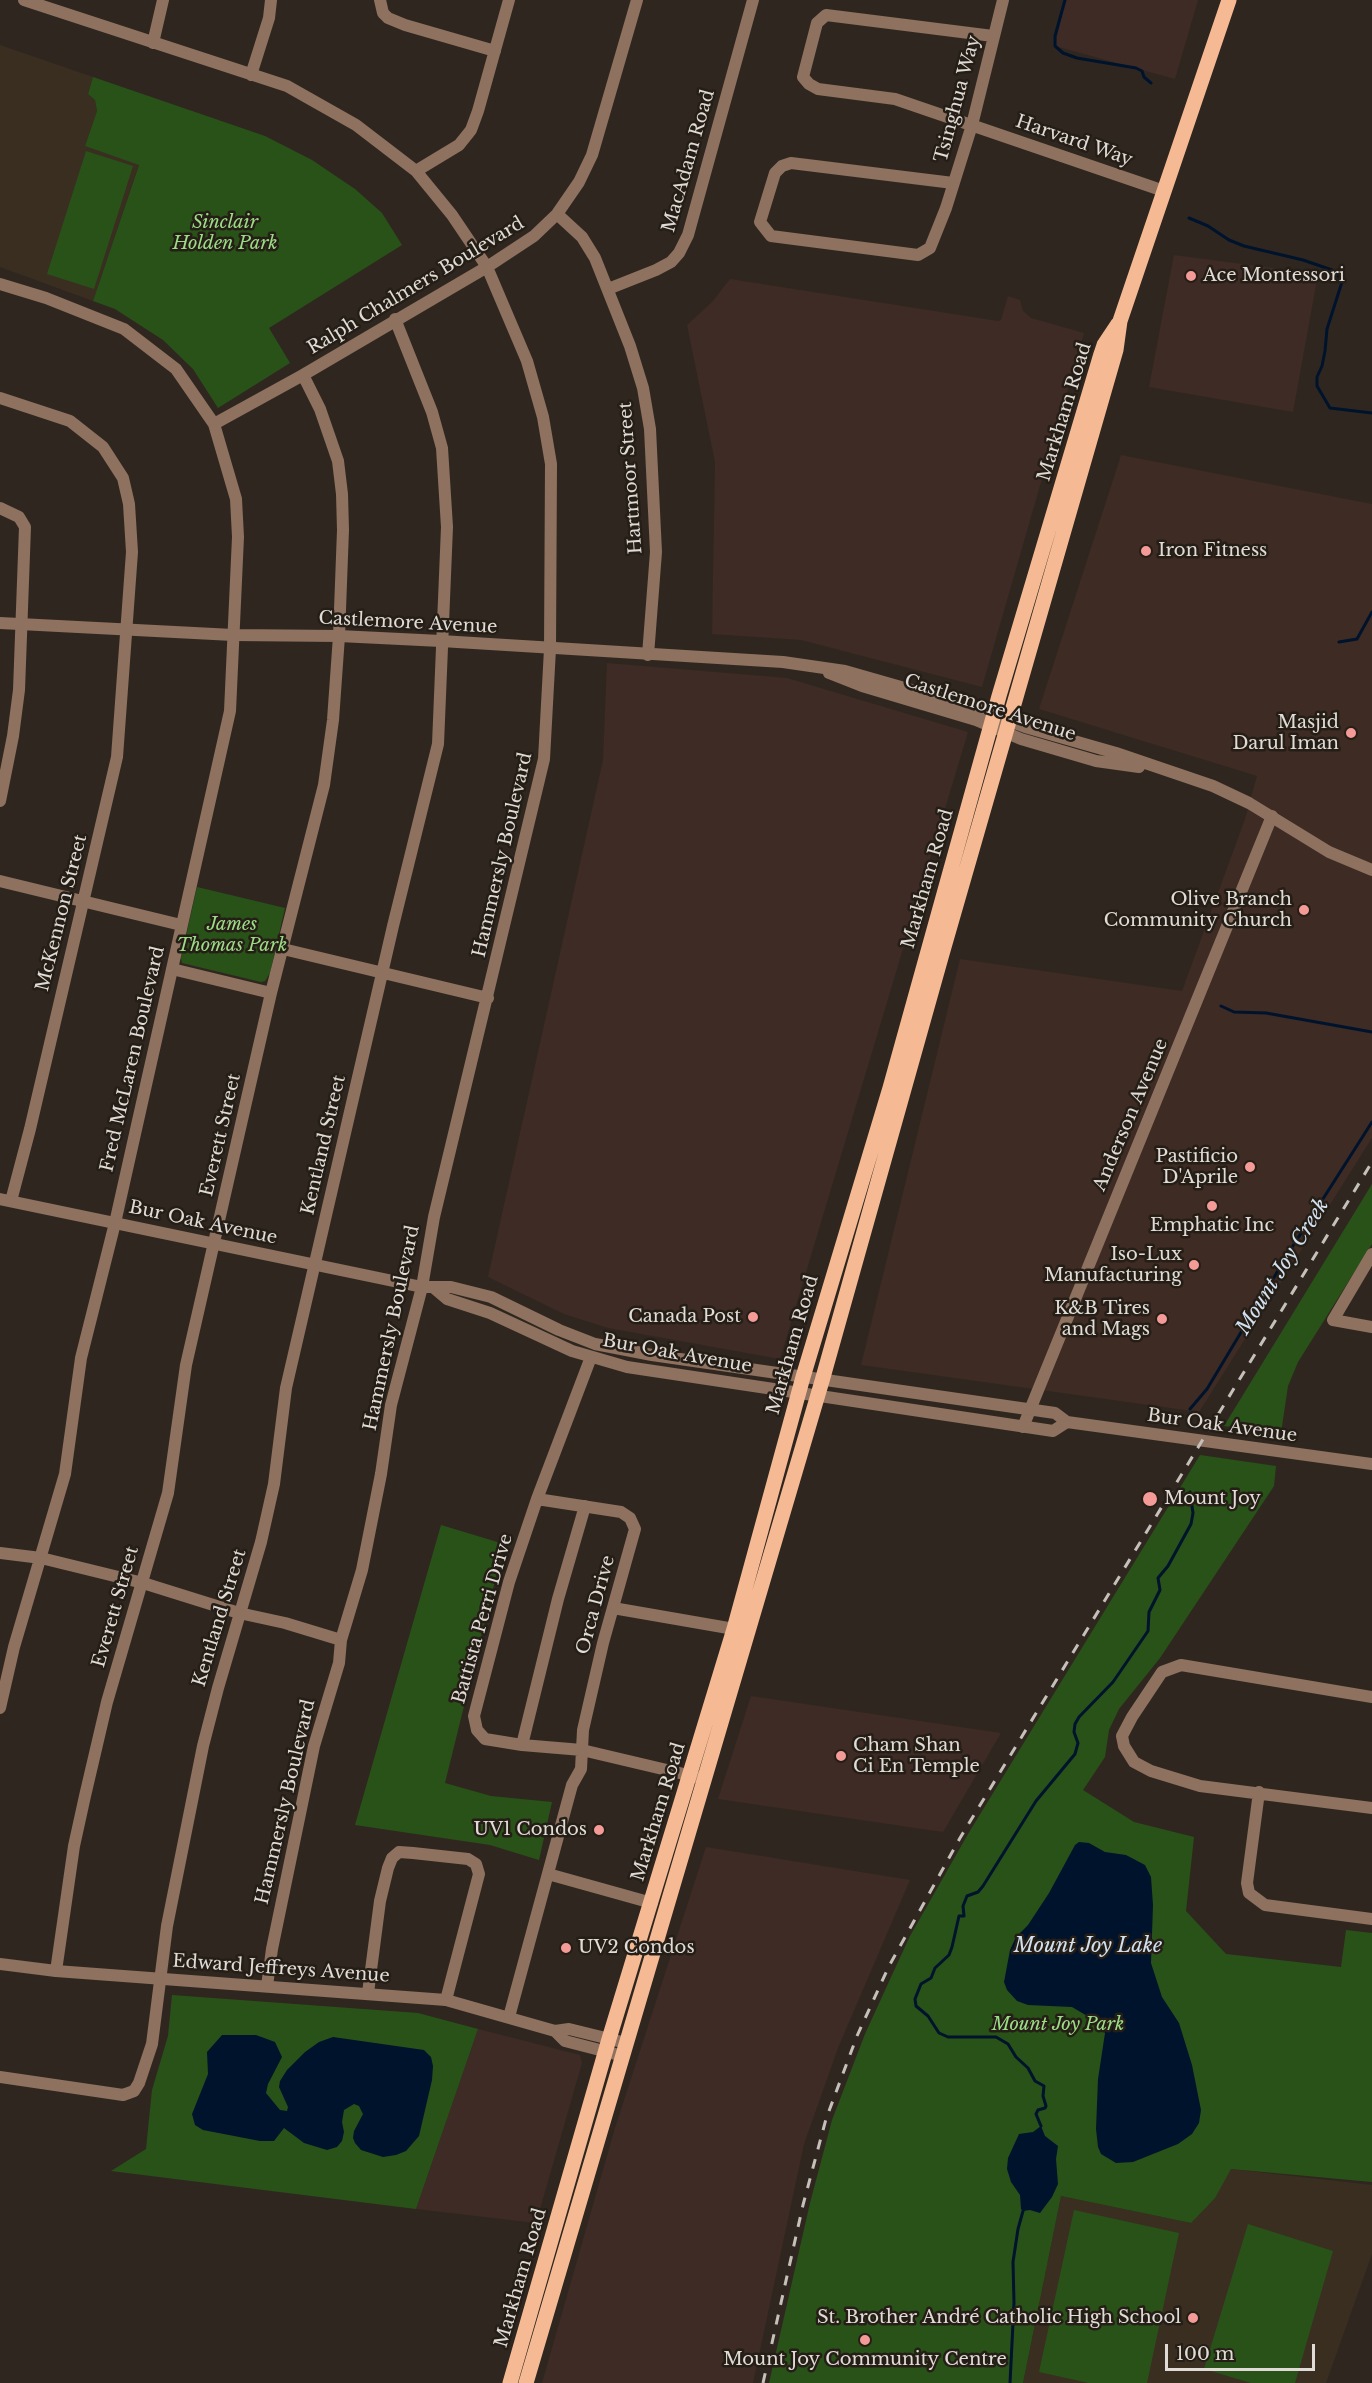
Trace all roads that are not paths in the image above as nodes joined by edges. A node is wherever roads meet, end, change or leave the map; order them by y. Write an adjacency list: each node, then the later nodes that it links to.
1 (24, 0): 10 (street, Hammersly Boulevard)
2 (164, 0): 12 (street)
3 (271, 0): 14 (street)
4 (380, 0): 13 (street)
5 (509, 0): 13 (street)
6 (637, 0): 19 (street, Ralph Chalmers Boulevard)
7 (753, 0): 22 (street, MacAdam Road)
8 (1003, 0): 11 (street, Tsinghua Way)
9 (1229, 0): 18 (main road, Markham Road)
10 (50, 4): 12 (street, Hammersly Boulevard)
11 (993, 36): 15 (street, Tsinghua Way); 15 (street, Harvard Way)
12 (153, 43): 14 (street, Hammersly Boulevard)
13 (495, 51): 16 (street)
14 (251, 75): 16 (street, Hammersly Boulevard)
15 (972, 125): 17 (street, Tsinghua Way); 18 (street, Harvard Way)
16 (416, 171): 20 (street, Hammersly Boulevard)
17 (953, 183): 17 (street, Tsinghua Way)
18 (1164, 191): 24 (main road, Markham Road)
19 (557, 214): 20 (street, Ralph Chalmers Boulevard); 22 (street, Hartmoor Street)
20 (487, 267): 23 (street, Ralph Chalmers Boulevard); 35 (street, Hammersly Boulevard)
21 (0, 284): 27 (street, Fred McLaren Boulevard)
22 (608, 289): 36 (street, Hartmoor Street)
23 (395, 319): 25 (street, Ralph Chalmers Boulevard); 34 (street, Kentland Street)
24 (1120, 321): 37 (main road, Markham Road); 38 (main road, Markham Road)
25 (303, 375): 27 (street, Ralph Chalmers Boulevard); 33 (street, Everett Street)
26 (0, 398): 31 (street, McKennon Street)
27 (214, 424): 32 (street, Fred McLaren Boulevard)
28 (0, 508): 30 (street)
29 (0, 623): 30 (street, Castlemore Avenue)
30 (21, 624): 31 (street, Castlemore Avenue); 39 (street)
31 (127, 630): 32 (street, Castlemore Avenue); 43 (street, McKennon Street)
32 (233, 635): 33 (street, Castlemore Avenue); 44 (street, Fred McLaren Boulevard)
33 (339, 636): 34 (street, Castlemore Avenue); 45 (street, Everett Street)
34 (441, 641): 35 (street, Castlemore Avenue); 47 (street, Kentland Street)
35 (550, 649): 36 (street, Castlemore Avenue); 49 (street, Hammersly Boulevard)
36 (648, 655): 37 (street, Castlemore Avenue)
37 (992, 720): 38 (street, Castlemore Avenue); 58 (main road, Markham Road)
38 (1008, 727): 40 (street, Castlemore Avenue); 59 (main road, Markham Road)
39 (0, 801)
40 (1272, 816): 41 (street, Castlemore Avenue); 60 (street, Anderson Avenue)
41 (1372, 870)
42 (0, 881): 43 (street)
43 (83, 901): 44 (street); 50 (street, McKennon Street)
44 (182, 925): 46 (street, Fred McLaren Boulevard)
45 (283, 949): 47 (street); 48 (street, Everett Street)
46 (172, 969): 48 (street); 51 (street, Fred McLaren Boulevard)
47 (383, 973): 49 (street); 54 (street, Kentland Street)
48 (271, 993): 52 (street, Everett Street)
49 (489, 998): 55 (street, Hammersly Boulevard)
50 (5, 1200): 51 (street, Bur Oak Avenue)
51 (115, 1223): 52 (street, Bur Oak Avenue); 67 (street, Fred McLaren Boulevard)
52 (214, 1244): 54 (street, Bur Oak Avenue); 68 (street, Everett Street)
53 (1372, 1254): 56 (street)
54 (314, 1265): 55 (street, Bur Oak Avenue); 70 (street, Kentland Street)
55 (428, 1288): 57 (street, Bur Oak Avenue); 58 (street, Bur Oak Avenue); 72 (street, Hammersly Boulevard)
56 (1372, 1327)
57 (591, 1357): 58 (street, Bur Oak Avenue); 64 (street, Battista Perri Drive)
58 (801, 1384): 59 (street, Bur Oak Avenue); 71 (main road, Markham Road)
59 (820, 1388): 60 (street, Bur Oak Avenue); 62 (street, Bur Oak Avenue); 77 (main road, Markham Road)
60 (1030, 1410): 61 (street, Bur Oak Avenue); 62 (street, Anderson Avenue)
61 (1067, 1422): 62 (street, Bur Oak Avenue); 63 (street, Bur Oak Avenue)
62 (1023, 1426)
63 (1372, 1464)
64 (537, 1498): 65 (street); 75 (street, Battista Perri Drive)
65 (585, 1506): 69 (street, Orca Drive); 75 (street)
66 (0, 1553): 67 (street)
67 (41, 1558): 68 (street); 74 (street, Fred McLaren Boulevard)
68 (143, 1583): 70 (street); 84 (street, Everett Street)
69 (613, 1608): 71 (street); 76 (street, Orca Drive)
70 (239, 1613): 72 (street); 85 (street, Kentland Street)
71 (734, 1629): 77 (main road, Markham Road)
72 (340, 1640): 86 (street, Hammersly Boulevard)
73 (1372, 1697): 78 (street)
74 (0, 1708)
75 (522, 1745): 76 (street, Battista Perri Drive)
76 (582, 1750): 77 (street, Battista Perri Drive); 80 (street, Orca Drive)
77 (698, 1776): 81 (main road, Markham Road); 91 (main road, Markham Road)
78 (1259, 1792): 79 (street); 82 (street)
79 (1372, 1808)
80 (548, 1874): 81 (street); 89 (street, Orca Drive)
81 (652, 1903): 90 (main road, Markham Road)
82 (1372, 1919)
83 (0, 1964): 84 (street, Edward Jeffreys Avenue)
84 (56, 1971): 85 (street, Edward Jeffreys Avenue)
85 (159, 1978): 86 (street, Edward Jeffreys Avenue); 92 (street, Kentland Street)
86 (267, 1986): 87 (street, Edward Jeffreys Avenue)
87 (368, 1993): 88 (street, Edward Jeffreys Avenue); 88 (street)
88 (446, 2000): 89 (street, Edward Jeffreys Avenue)
89 (509, 2017): 90 (street, Edward Jeffreys Avenue)
90 (608, 2046): 91 (street, Edward Jeffreys Avenue); 93 (main road, Markham Road)
91 (625, 2049): 94 (main road, Markham Road)
92 (0, 2077)
93 (510, 2383)
94 (526, 2383)

